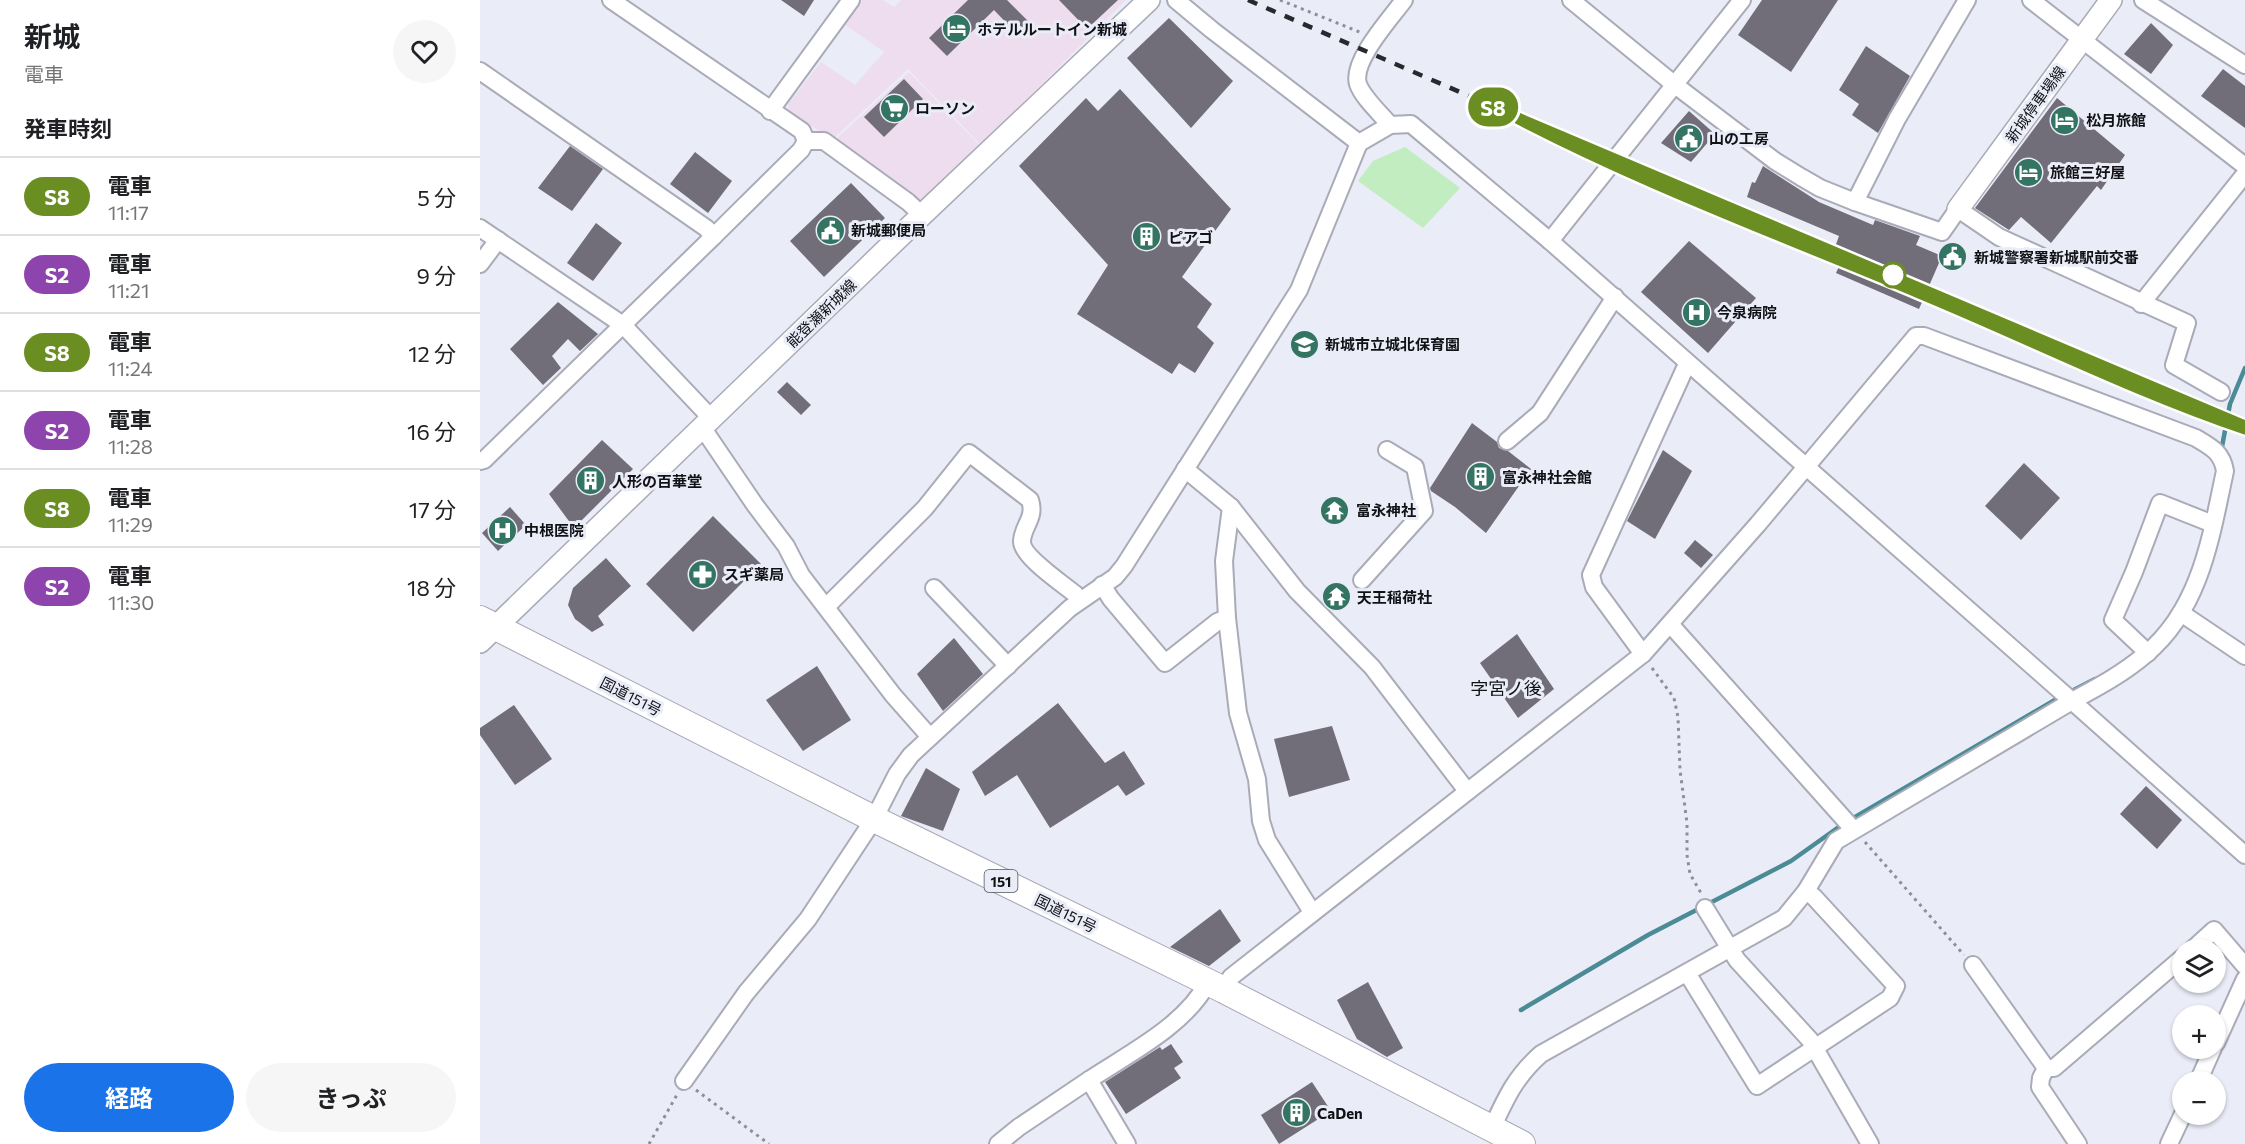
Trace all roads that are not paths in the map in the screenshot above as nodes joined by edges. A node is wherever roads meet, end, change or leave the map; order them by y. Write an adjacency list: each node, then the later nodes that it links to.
1 (611, 0): 16 (street)
2 (851, 0): 16 (street)
3 (1149, 0): 23 (main road, 能登瀬新城線)
4 (1176, 0): 19 (street)
5 (1404, 0): 17 (street)
6 (1571, 0): 15 (street)
7 (1742, 0): 15 (street)
8 (1966, 0): 21 (street)
9 (2031, 0): 12 (street)
10 (2111, 0): 12 (main road, 新城停車場線)
11 (2143, 0): 13 (street)
12 (2082, 39): 20 (street); 22 (main road, 新城停車場線)
13 (2245, 65)
14 (480, 71): 25 (street)
15 (1675, 85): 21 (street); 27 (street)
16 (770, 111): 18 (street)
17 (1390, 124): 19 (street); 27 (street)
18 (806, 141): 23 (street); 25 (street)
19 (1359, 142): 39 (street)
20 (2243, 164): 30 (street)
21 (1855, 202): 22 (street)
22 (1958, 209): 30 (street)
23 (922, 215): 34 (main road, 能登瀬新城線)
24 (480, 228): 26 (street)
25 (714, 236): 31 (street)
26 (498, 240): 28 (street); 31 (street)
27 (1550, 241): 29 (street)
28 (480, 264)
29 (1615, 297): 32 (street); 35 (street)
30 (2141, 304): 33 (street)
31 (623, 325): 34 (street); 37 (street)
32 (1687, 364): 38 (street); 52 (street)
33 (2221, 392)
34 (706, 422): 46 (street); 50 (main road, 能登瀬新城線)
35 (1507, 441)
36 (1387, 450): 42 (street)
37 (480, 461)
38 (1806, 467): 41 (street); 49 (street); 55 (street)
39 (1185, 469): 40 (street); 43 (street)
40 (1231, 507): 48 (street); 57 (street)
41 (2208, 522): 47 (street); 51 (street)
42 (1362, 580)
43 (1102, 585): 45 (street); 48 (street)
44 (934, 588): 54 (street)
45 (1080, 600): 46 (street); 54 (street)
46 (826, 607): 56 (street)
47 (2181, 613): 51 (street); 53 (street)
48 (1227, 618): 63 (street)
49 (1670, 624): 52 (street); 59 (street)
50 (485, 629): 58 (highway, 国道151号 / 151)
51 (2142, 647): 55 (street)
52 (1643, 654): 57 (street)
53 (2245, 656)
54 (1008, 666): 56 (street)
55 (2067, 697): 59 (street); 60 (street)
56 (930, 737): 58 (street)
57 (1467, 791): 63 (street)
58 (874, 819): 73 (highway, 国道151号 / 151); 78 (street)
59 (1850, 824): 61 (street)
60 (2245, 855)
61 (1806, 891): 67 (street); 75 (street)
62 (1704, 904): 67 (street)
63 (1312, 912): 73 (street)
64 (2204, 939): 65 (street)
65 (2222, 939)
66 (2226, 944): 69 (street)
67 (1730, 949): 71 (street); 75 (street)
68 (1973, 965): 76 (street)
69 (2245, 966)
70 (2172, 967): 76 (street)
71 (1687, 973): 75 (street); 80 (street)
72 (2245, 979): 74 (street)
73 (1216, 986): 77 (street); 80 (highway, 国道151号 / 151)
74 (2226, 1021)
75 (1815, 1047): 84 (street)
76 (2046, 1068): 85 (street)
77 (1089, 1080): 81 (street); 82 (street)
78 (684, 1081)
79 (2178, 1125): 86 (street)
80 (1492, 1128): 83 (highway, 国道151号 / 151)
81 (998, 1144)
82 (1127, 1144)
83 (1522, 1144)
84 (1870, 1144)
85 (2078, 1144)
86 (2169, 1144)

